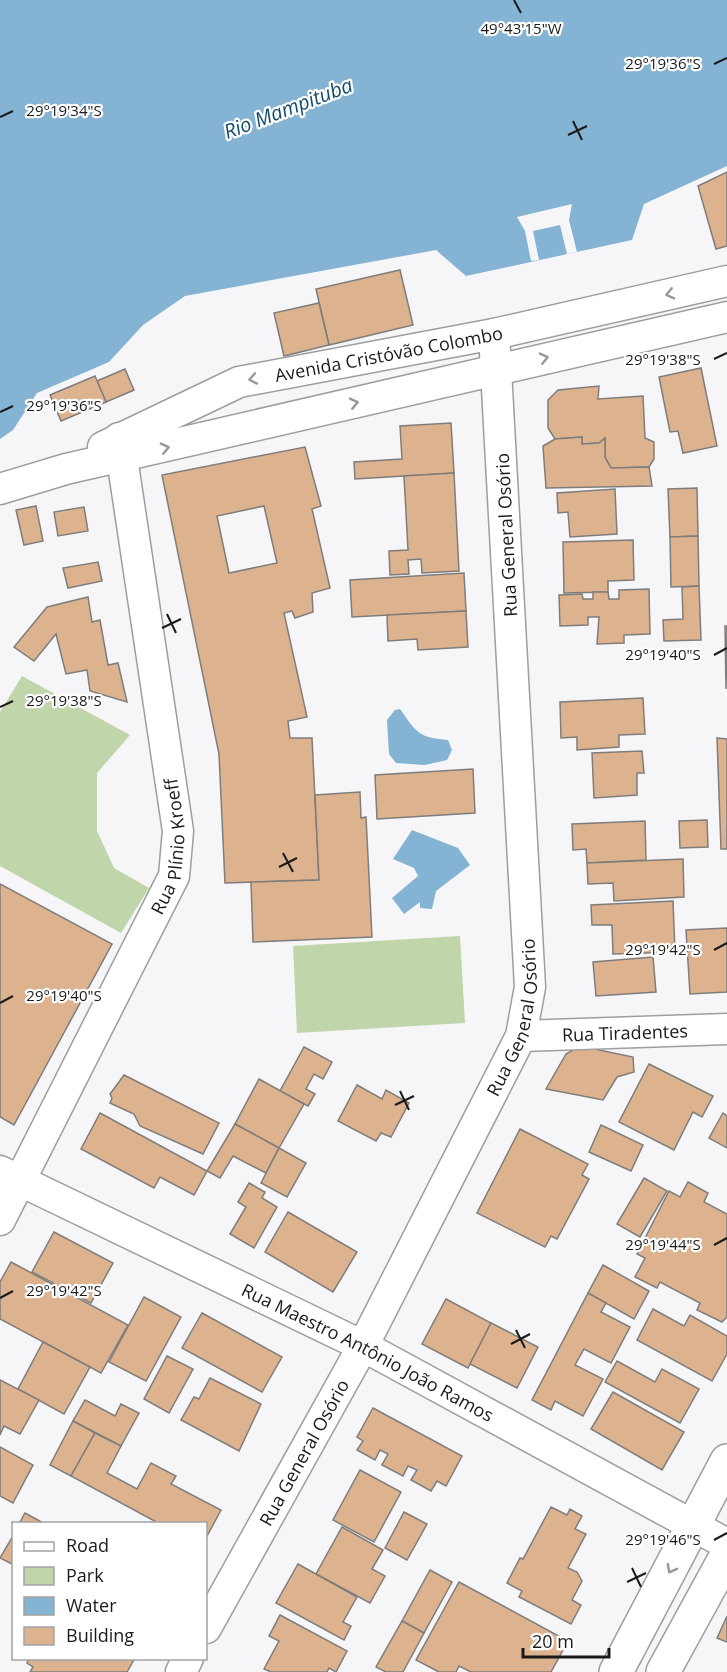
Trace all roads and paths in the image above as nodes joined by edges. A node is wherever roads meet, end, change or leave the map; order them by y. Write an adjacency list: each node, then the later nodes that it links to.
1 (727, 281): 3 (street, Avenida Cristóvão Colombo, one-way to 3)
2 (727, 317): 4 (street, Avenida Cristóvão Colombo, one-way to 2)
3 (494, 334): 4 (street, Rua General Osório); 5 (street, Avenida Cristóvão Colombo, one-way to 5)
4 (497, 369): 5 (street, Avenida Cristóvão Colombo, one-way to 4); 8 (street, Rua General Osório)
5 (121, 448): 6 (street, Avenida Cristóvão Colombo); 9 (street, Rua Plínio Kroeff)
6 (0, 489)
7 (727, 1029): 8 (street, Rua Tiradentes)
8 (521, 1036): 11 (street, Rua General Osório)
9 (10, 1177): 10 (street, Rua Plínio Kroeff); 11 (street, Rua Maestro Antônio João Ramos)
10 (0, 1220)
11 (363, 1346): 13 (street, Rua Maestro Antônio João Ramos); 16 (street, Rua General Osório)
12 (727, 1461): 13 (street)
13 (694, 1526): 14 (street, Rua Maestro Antônio João Ramos); 17 (street, one-way to 17)
14 (727, 1544)
15 (727, 1555): 18 (street)
16 (207, 1626)
17 (616, 1672)
18 (663, 1672)

